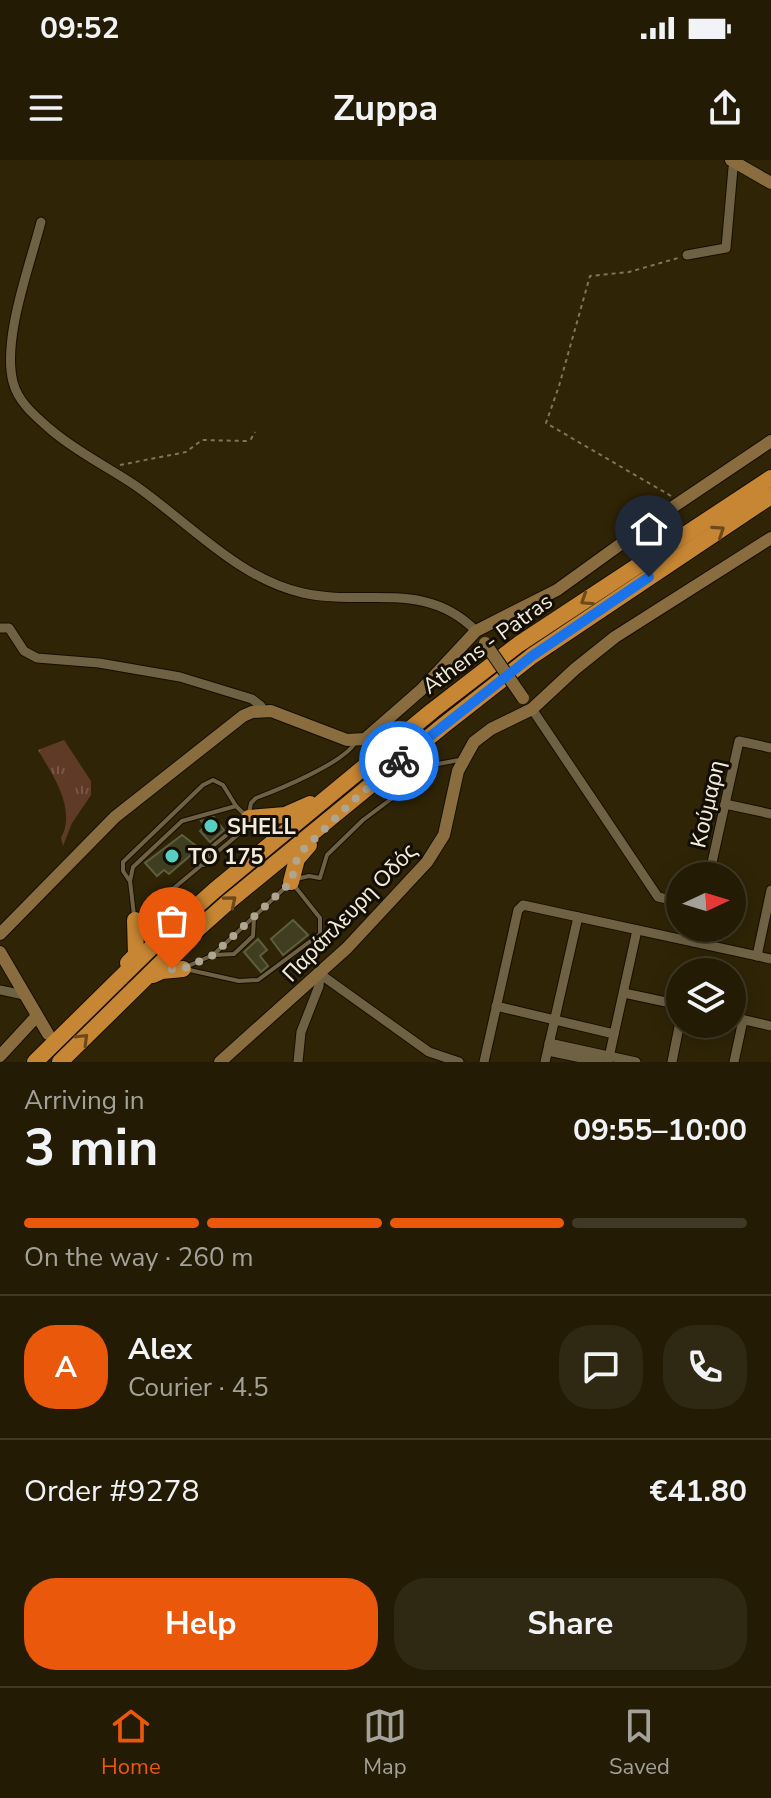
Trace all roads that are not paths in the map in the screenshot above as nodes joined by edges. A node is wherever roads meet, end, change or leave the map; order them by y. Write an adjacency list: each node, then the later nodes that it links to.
1 (734, 161): 2 (street); 4 (street)
2 (771, 183)
3 (41, 222): 10 (street)
4 (687, 255)
5 (771, 441): 10 (street)
6 (771, 478): 16 (highway, Athens - Patras, one-way to 16)
7 (771, 496): 17 (highway, Athens - Patras, one-way to 7)
8 (771, 538): 11 (street)
9 (0, 628): 12 (street)
10 (476, 631): 11 (street, bridge); 13 (street)
11 (532, 709): 15 (street); 26 (street)
12 (262, 711): 13 (street); 31 (street)
13 (356, 741): 21 (lane)
14 (771, 748): 18 (street, Κούμαρη)
15 (462, 760): 24 (lane); 39 (street, Παράπλευρη Οδός)
16 (346, 782): 21 (highway); 44 (highway, Athens - Patras)
17 (357, 797): 24 (highway); 46 (highway, Athens - Patras, one-way to 17)
18 (725, 804): 20 (street); 22 (street, Κούμαρη)
19 (236, 806): 21 (lane); 23 (lane); 23 (lane)
20 (771, 814)
21 (244, 826): 29 (lane)
22 (712, 862)
23 (130, 881): 29 (lane)
24 (291, 882): 27 (lane); 38 (lane)
25 (771, 890): 36 (street)
26 (666, 899)
27 (254, 917): 35 (lane); 35 (lane)
28 (578, 917): 30 (street); 45 (street); 48 (street)
29 (135, 920): 44 (highway)
30 (637, 930): 32 (street); 41 (street)
31 (0, 934)
32 (666, 936)
33 (693, 942): 36 (street)
34 (0, 952): 42 (street)
35 (213, 955): 38 (lane)
36 (757, 956): 37 (street)
37 (771, 959)
38 (183, 969): 46 (highway)
39 (320, 974): 60 (street, Παράπλευρη Οδός); 61 (street); 62 (street)
40 (0, 990): 42 (street)
41 (624, 993): 43 (street); 52 (street)
42 (24, 995): 47 (street)
43 (666, 1002)
44 (93, 1003): 58 (highway, Athens - Patras)
45 (496, 1006): 48 (street); 63 (street)
46 (107, 1016): 59 (highway, Athens - Patras, one-way to 46)
47 (36, 1017): 51 (street); 56 (street)
48 (555, 1020): 52 (street); 55 (street)
49 (746, 1021): 50 (street)
50 (771, 1026)
51 (48, 1034)
52 (614, 1034): 57 (street)
53 (677, 1038): 67 (street)
54 (739, 1038): 68 (street)
55 (549, 1047): 57 (street); 64 (street); 65 (street)
56 (0, 1056)
57 (609, 1059): 66 (street)
58 (35, 1062)
59 (60, 1062)
60 (220, 1062)
61 (298, 1062)
62 (459, 1062)
63 (484, 1062)
64 (545, 1062)
65 (600, 1062)
66 (636, 1062)
67 (672, 1062)
68 (734, 1062)

